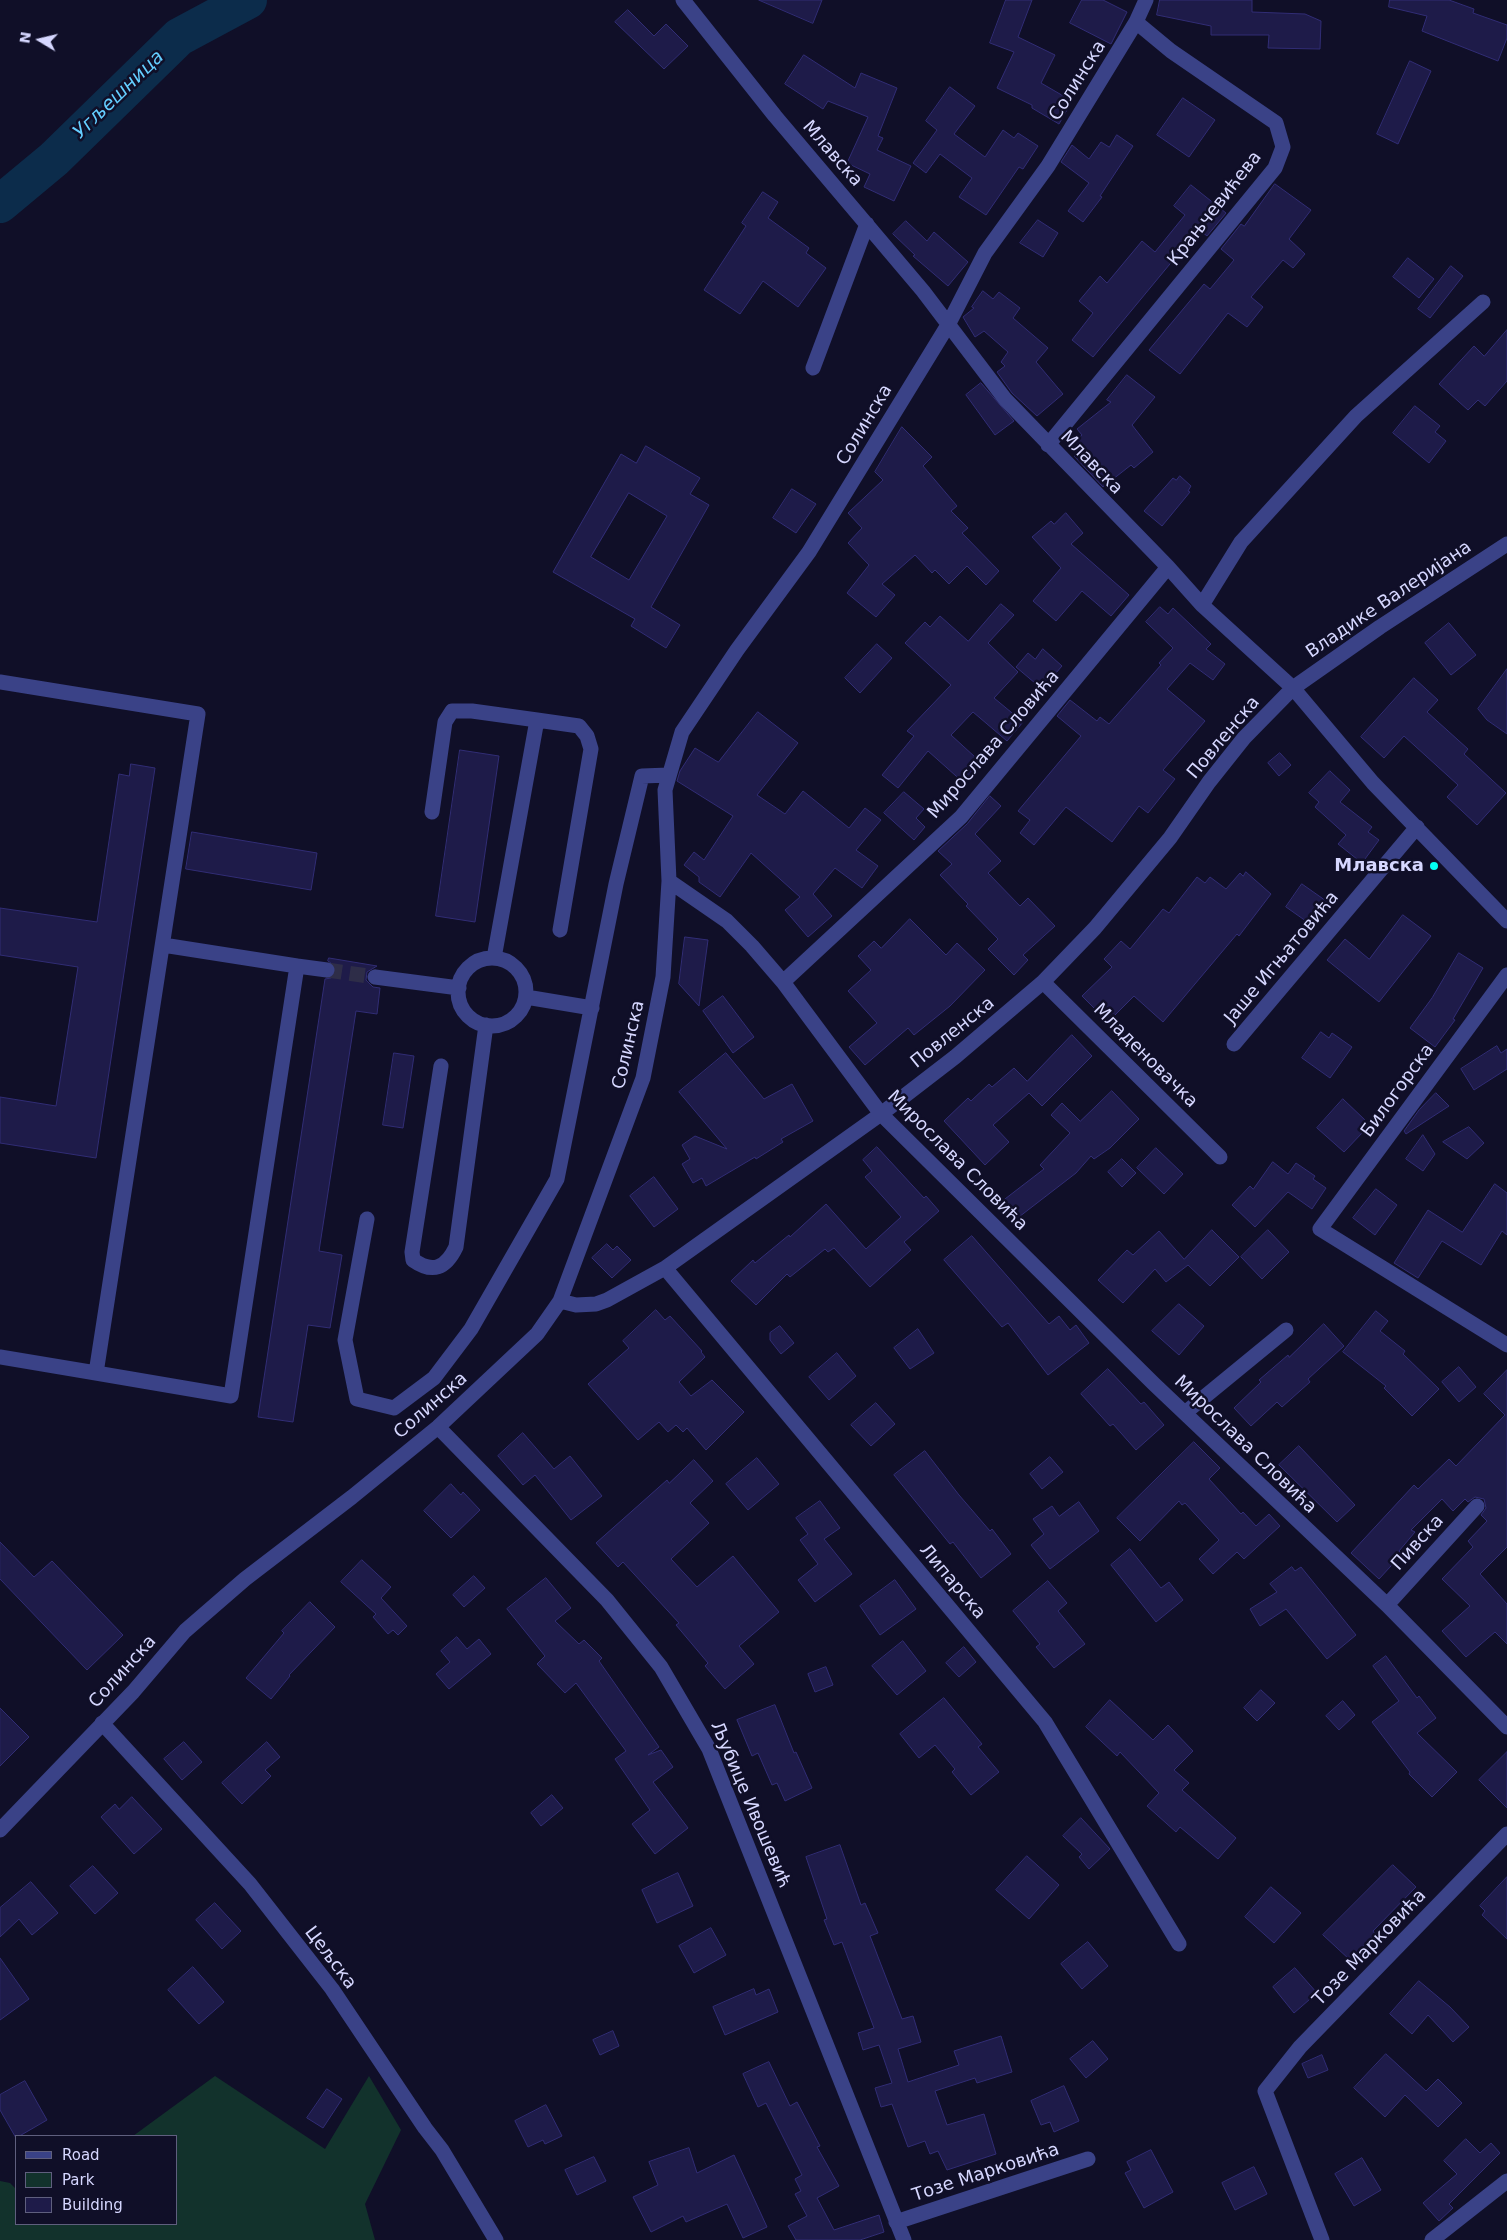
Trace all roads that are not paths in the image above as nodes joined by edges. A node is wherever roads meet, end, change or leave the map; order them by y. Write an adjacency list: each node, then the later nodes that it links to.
1 (683, 0): 4 (street, Млавска)
2 (1146, 0): 3 (street, Солинска)
3 (1136, 22): 6 (street, Солинска); 8 (street, Крањчевићева)
4 (867, 224): 6 (street, Млавска); 7 (street)
5 (1483, 302): 11 (street)
6 (948, 325): 8 (street, Млавска); 15 (street, Солинска)
7 (813, 368)
8 (1048, 445): 10 (street, Млавска)
9 (1507, 544): 13 (street, Владике Валеријана)
10 (1168, 567): 11 (street, Млавска); 27 (street, Мирослава Словића)
11 (1202, 605): 13 (street, Млавска)
12 (0, 682): 21 (street)
13 (1293, 688): 17 (street, Млавска); 28 (street, Повленска)
14 (537, 720): 16 (street); 20 (street); 22 (street)
15 (669, 775): 18 (street, Солинска); 31 (street)
16 (432, 812)
17 (1417, 827): 19 (street, Млавска); 33 (street, Јаше Игњатовића)
18 (669, 881): 27 (street); 39 (street, Солинска)
19 (1507, 921)
20 (560, 930)
21 (163, 945): 23 (street); 43 (street)
22 (494, 958): 29 (street); 30 (street)
23 (297, 966): 24 (street); 43 (street)
24 (327, 970)
25 (1507, 975): 41 (street, Билогорска)
26 (375, 977): 29 (street)
27 (783, 982): 35 (street, Мирослава Словића)
28 (1043, 982): 35 (street, Повленска); 36 (street, Младеновачка)
29 (459, 988): 32 (street)
30 (526, 997): 31 (street); 32 (street)
31 (592, 1008): 37 (street)
32 (486, 1026): 34 (street)
33 (1234, 1044)
34 (441, 1066)
35 (881, 1114): 38 (street, Повленска); 44 (street, Мирослава Словића)
36 (1220, 1157)
37 (366, 1219)
38 (665, 1268): 39 (street, Повленска); 52 (street, Липарска)
39 (560, 1301): 45 (street, Солинска)
40 (1286, 1330): 44 (street)
41 (1507, 1345)
42 (0, 1357): 43 (street)
43 (96, 1373)
44 (1186, 1412): 47 (street, Мирослава Словића)
45 (438, 1427): 48 (street, Солинска); 55 (street, Љубице Ивошевић)
46 (1477, 1506): 47 (street, Пивска)
47 (1387, 1605): 49 (street, Мирослава Словића)
48 (102, 1723): 50 (street, Солинска); 56 (street, Цељска)
49 (1507, 1727)
50 (0, 1830)
51 (1507, 1834): 58 (street, Тозе Марковића)
52 (1179, 1944)
53 (1088, 2159): 55 (street, Тозе Марковића)
54 (1507, 2181): 59 (street)
55 (896, 2222): 57 (street, Љубице Ивошевић)
56 (496, 2240)
57 (904, 2240)
58 (1322, 2240)
59 (1432, 2240)

